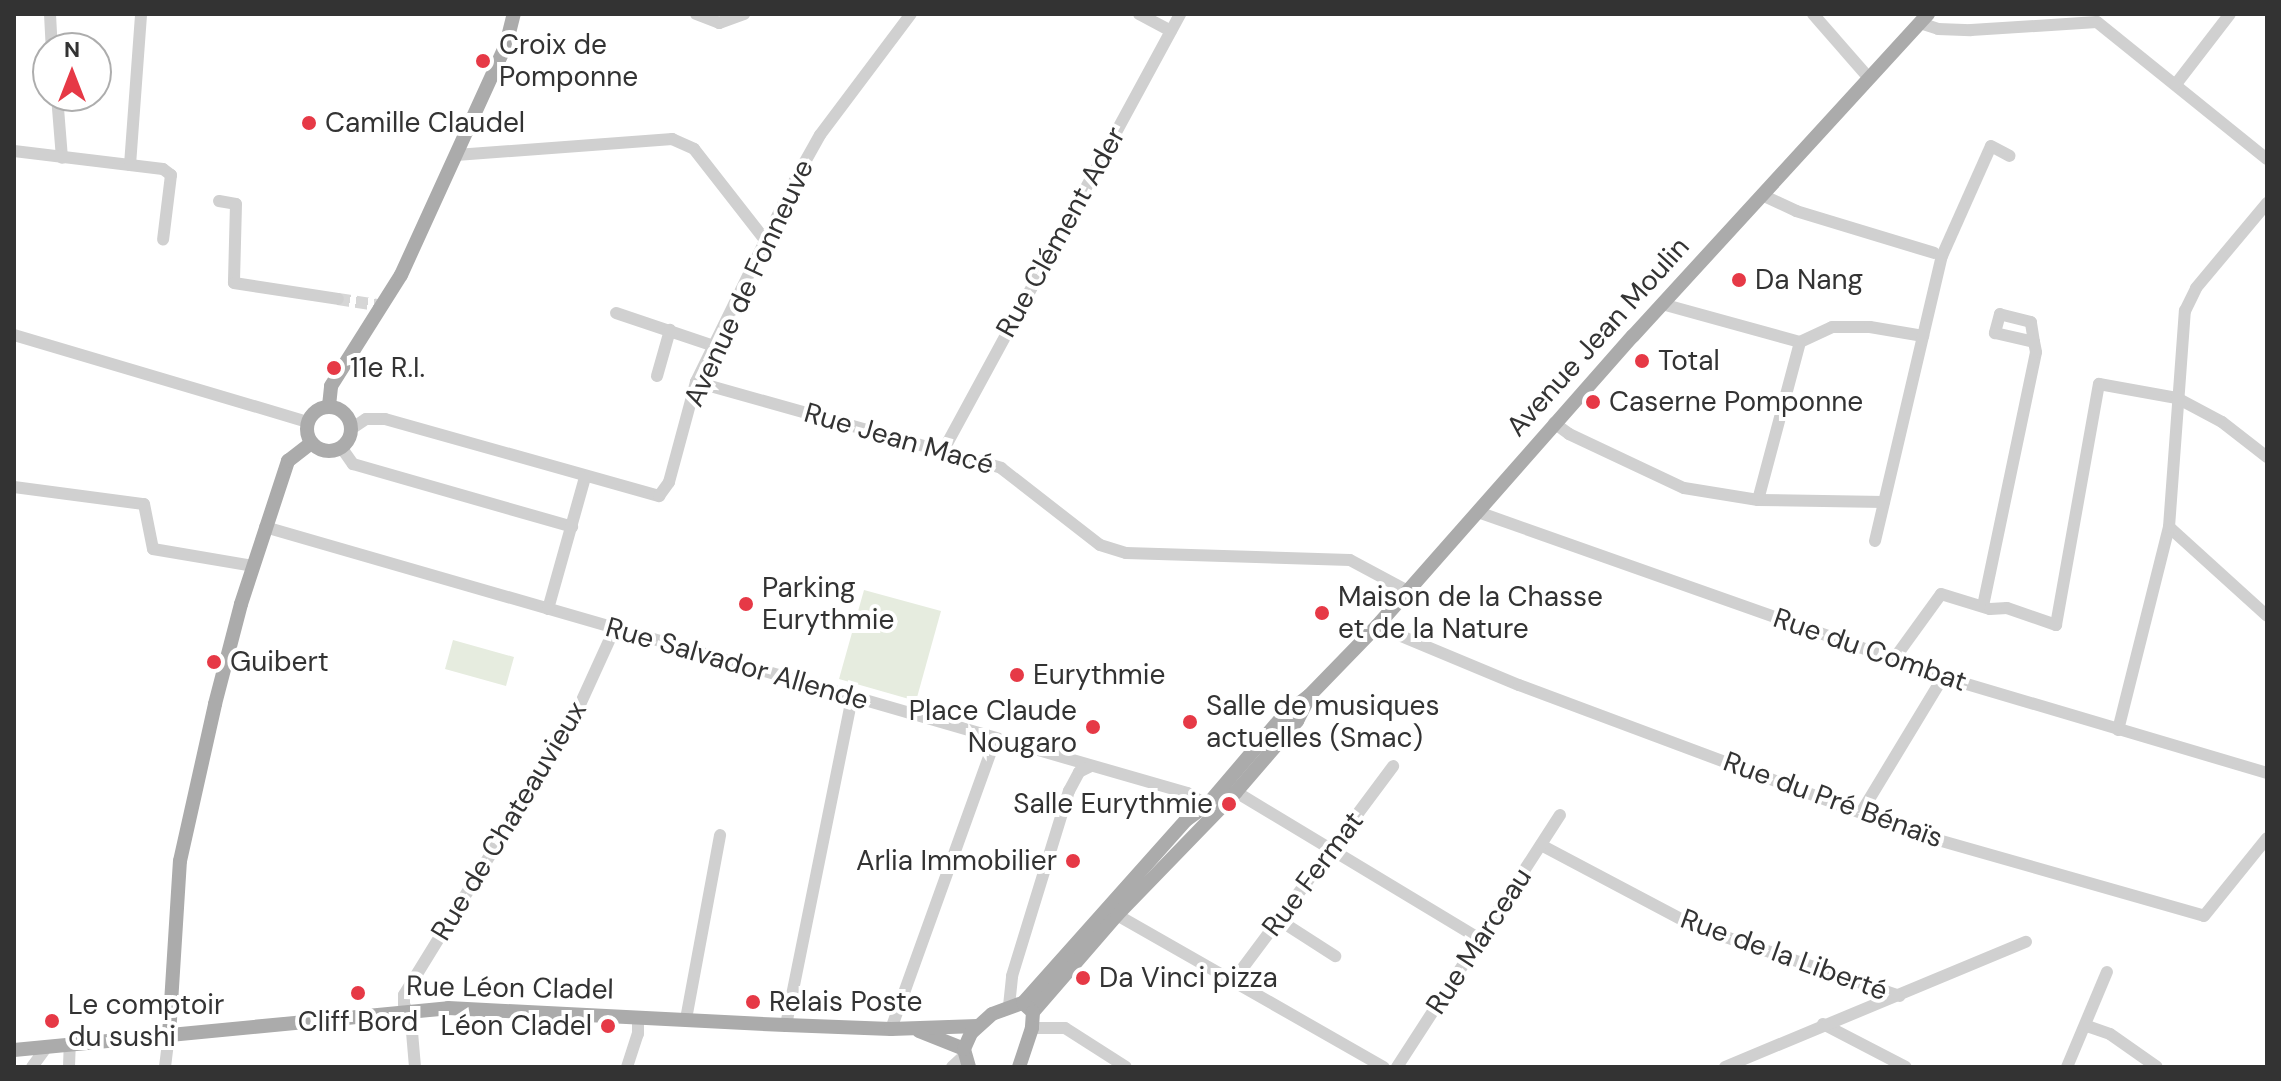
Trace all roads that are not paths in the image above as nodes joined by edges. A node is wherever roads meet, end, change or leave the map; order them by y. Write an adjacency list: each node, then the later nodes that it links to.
1 (141, 14): 20 (street)
2 (514, 14): 16 (main road)
3 (696, 14): 4 (street)
4 (744, 14)
5 (911, 14): 25 (street, Avenue de Fonneuve)
6 (1139, 14): 11 (street)
7 (1180, 14): 11 (street, Rue Clément Ader)
8 (1813, 14): 12 (street)
9 (2230, 14): 13 (street)
10 (1924, 18): 12 (main road, Avenue Jean Moulin); 13 (street)
11 (1171, 31): 45 (street, Rue Clément Ader)
12 (1868, 77): 21 (main road, Avenue Jean Moulin)
13 (2176, 84): 19 (street)
14 (58, 112): 18 (street)
15 (14, 151): 18 (street)
16 (456, 155): 25 (street); 39 (main road)
17 (2010, 156): 26 (street)
18 (62, 158): 20 (street)
19 (2267, 159)
20 (130, 165): 24 (street)
21 (1762, 195): 26 (street); 28 (main road, Avenue Jean Moulin)
22 (219, 201): 27 (street)
23 (2267, 203): 38 (street)
24 (163, 240)
25 (766, 241): 35 (street, Avenue de Fonneuve)
26 (1938, 254): 32 (street)
27 (338, 299)
28 (1662, 304): 33 (street); 41 (main road, Avenue Jean Moulin)
29 (616, 313): 30 (street)
30 (670, 330): 35 (street); 36 (street)
31 (14, 335): 40 (street)
32 (1923, 336): 33 (street); 50 (street)
33 (1800, 342): 49 (street)
34 (2034, 342): 58 (street)
35 (714, 346): 37 (street, Avenue de Fonneuve)
36 (657, 376)
37 (696, 382): 45 (street, Rue Jean Macé); 47 (street, Avenue de Fonneuve)
38 (2177, 398): 46 (street); 54 (street); 58 (street)
39 (329, 406): 40 (main road); 42 (main road)
40 (307, 422): 43 (main road)
41 (1554, 423): 49 (street); 51 (main road, Avenue Jean Moulin)
42 (351, 429): 44 (main road); 47 (street, Avenue de Fonneuve)
43 (311, 443): 44 (main road); 52 (main road)
44 (341, 447): 53 (street)
45 (943, 451): 57 (street, Rue Jean Macé)
46 (2267, 457)
47 (585, 477): 53 (street)
48 (14, 487): 56 (street)
49 (1758, 500): 50 (street)
50 (1884, 502): 55 (street)
51 (1478, 512): 57 (main road, Avenue Jean Moulin); 63 (street, Rue du Combat)
52 (265, 527): 56 (main road); 59 (street, Rue Salvador Allende)
53 (572, 527): 59 (street)
54 (2169, 527): 60 (street); 66 (street)
55 (1875, 541)
56 (253, 566): 100 (main road)
57 (1406, 590): 61 (main road, Avenue Jean Moulin)
58 (1983, 606): 63 (street)
59 (548, 609): 62 (street, Rue Salvador Allende)
60 (2267, 616)
61 (1377, 626): 72 (main road, Avenue Jean Moulin); 75 (street, Rue du Pré Bénaïs)
62 (615, 628): 65 (street, Rue Salvador Allende); 90 (street, Rue de Chateauvieux)
63 (1894, 659): 64 (street, Rue du Combat)
64 (1943, 677): 66 (street, Rue du Combat); 75 (street)
65 (852, 697): 67 (street, Rue Salvador Allende); 94 (street)
66 (2118, 730): 71 (street, Rue du Combat)
67 (996, 738): 68 (street, Rue Salvador Allende); 98 (street)
68 (1063, 757): 69 (street, Rue Salvador Allende); 73 (street)
69 (1091, 766): 73 (street); 74 (street, Rue Salvador Allende)
70 (1393, 766): 80 (street, Rue Fermat)
71 (2267, 773)
72 (1232, 785): 74 (main road); 80 (street); 81 (main road)
73 (1069, 791): 89 (street)
74 (1207, 805): 89 (main road)
75 (1862, 811): 78 (street, Rue du Pré Bénaïs)
76 (1560, 815): 79 (street, Rue Marceau)
77 (720, 835): 92 (street)
78 (2267, 838)
79 (1541, 845): 83 (street, Rue Marceau); 88 (street, Rue de la Liberté)
80 (1331, 849): 82 (street, Rue Fermat); 83 (street)
81 (1117, 915): 87 (street); 89 (main road)
82 (1279, 920): 85 (street); 87 (street, Rue Fermat)
83 (1480, 939): 114 (street, Rue Marceau)
84 (2026, 942): 88 (street)
85 (1335, 956)
86 (2107, 972): 96 (street)
87 (1233, 981): 113 (street)
88 (1900, 996): 93 (street)
89 (1022, 1007): 95 (main road); 97 (main road)
90 (407, 1011): 91 (main road, Rue Léon Cladel); 100 (main road, Rue Léon Cladel); 109 (street)
91 (638, 1017): 92 (main road, Rue Léon Cladel); 110 (street)
92 (686, 1019): 94 (main road, Rue Léon Cladel)
93 (1823, 1024): 115 (street); 116 (street)
94 (786, 1025): 98 (main road, Rue Léon Cladel)
95 (978, 1026): 99 (main road, Rue Léon Cladel); 104 (main road)
96 (2087, 1026): 117 (street); 118 (street)
97 (1032, 1028): 105 (main road); 112 (street)
98 (891, 1029): 99 (main road, Rue Léon Cladel)
99 (911, 1029): 104 (main road, Rue Léon Cladel)
100 (169, 1035): 101 (main road, Rue Léon Cladel); 108 (street)
101 (70, 1044): 102 (main road, Rue Léon Cladel); 107 (street)
102 (47, 1046): 103 (main road, Rue Léon Cladel); 106 (street)
103 (14, 1050)
104 (966, 1057): 111 (street)
105 (1023, 1065)
106 (32, 1067)
107 (69, 1067)
108 (165, 1067)
109 (415, 1067)
110 (627, 1067)
111 (952, 1067)
112 (1126, 1067)
113 (1384, 1067)
114 (1397, 1067)
115 (1725, 1067)
116 (1906, 1067)
117 (2067, 1067)
118 (2157, 1067)

